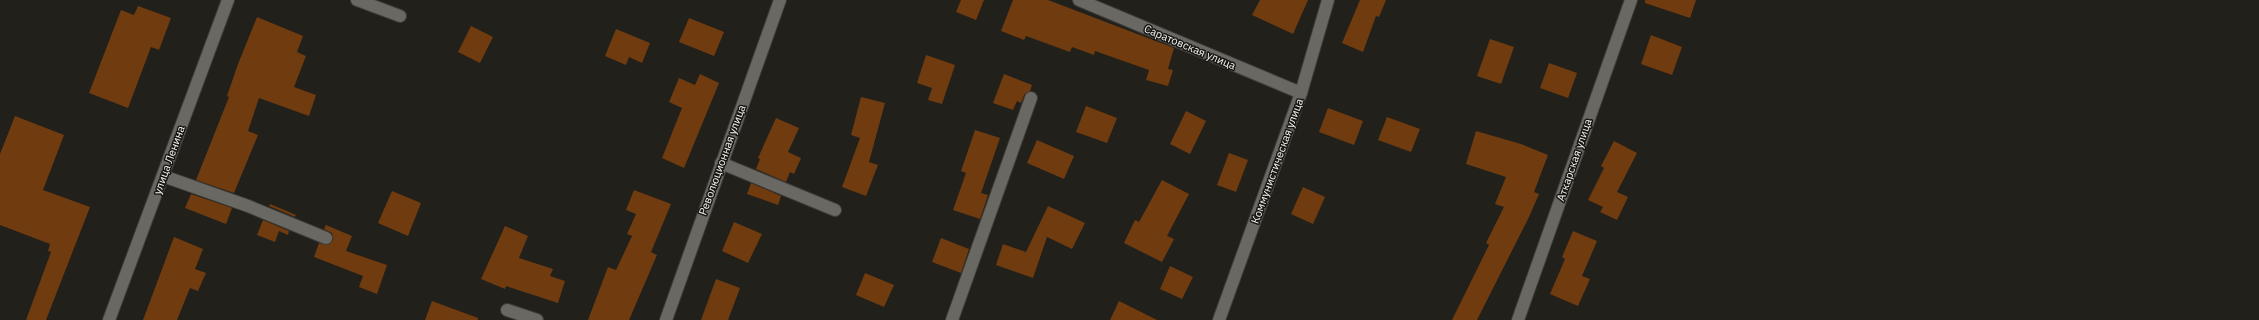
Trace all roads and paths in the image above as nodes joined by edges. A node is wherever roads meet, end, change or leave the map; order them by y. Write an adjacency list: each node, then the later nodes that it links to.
1 (228, 0): 11 (street, улица Ленина)
2 (357, 0): 7 (street)
3 (780, 0): 10 (street, Революционная улица)
4 (1079, 0): 8 (street, Саратовская улица)
5 (1328, 0): 8 (street, Коммунистическая улица)
6 (1631, 0): 20 (street, Аткарская улица)
7 (400, 16)
8 (1301, 93): 19 (street, Коммунистическая улица)
9 (1031, 98): 18 (street)
10 (721, 163): 12 (street); 17 (street, Революционная улица)
11 (163, 176): 13 (street); 15 (street, улица Ленина)
12 (836, 210)
13 (326, 238)
14 (507, 310): 16 (street)
15 (109, 320)
16 (537, 320)
17 (666, 320)
18 (952, 320)
19 (1219, 320)
20 (1518, 320)

